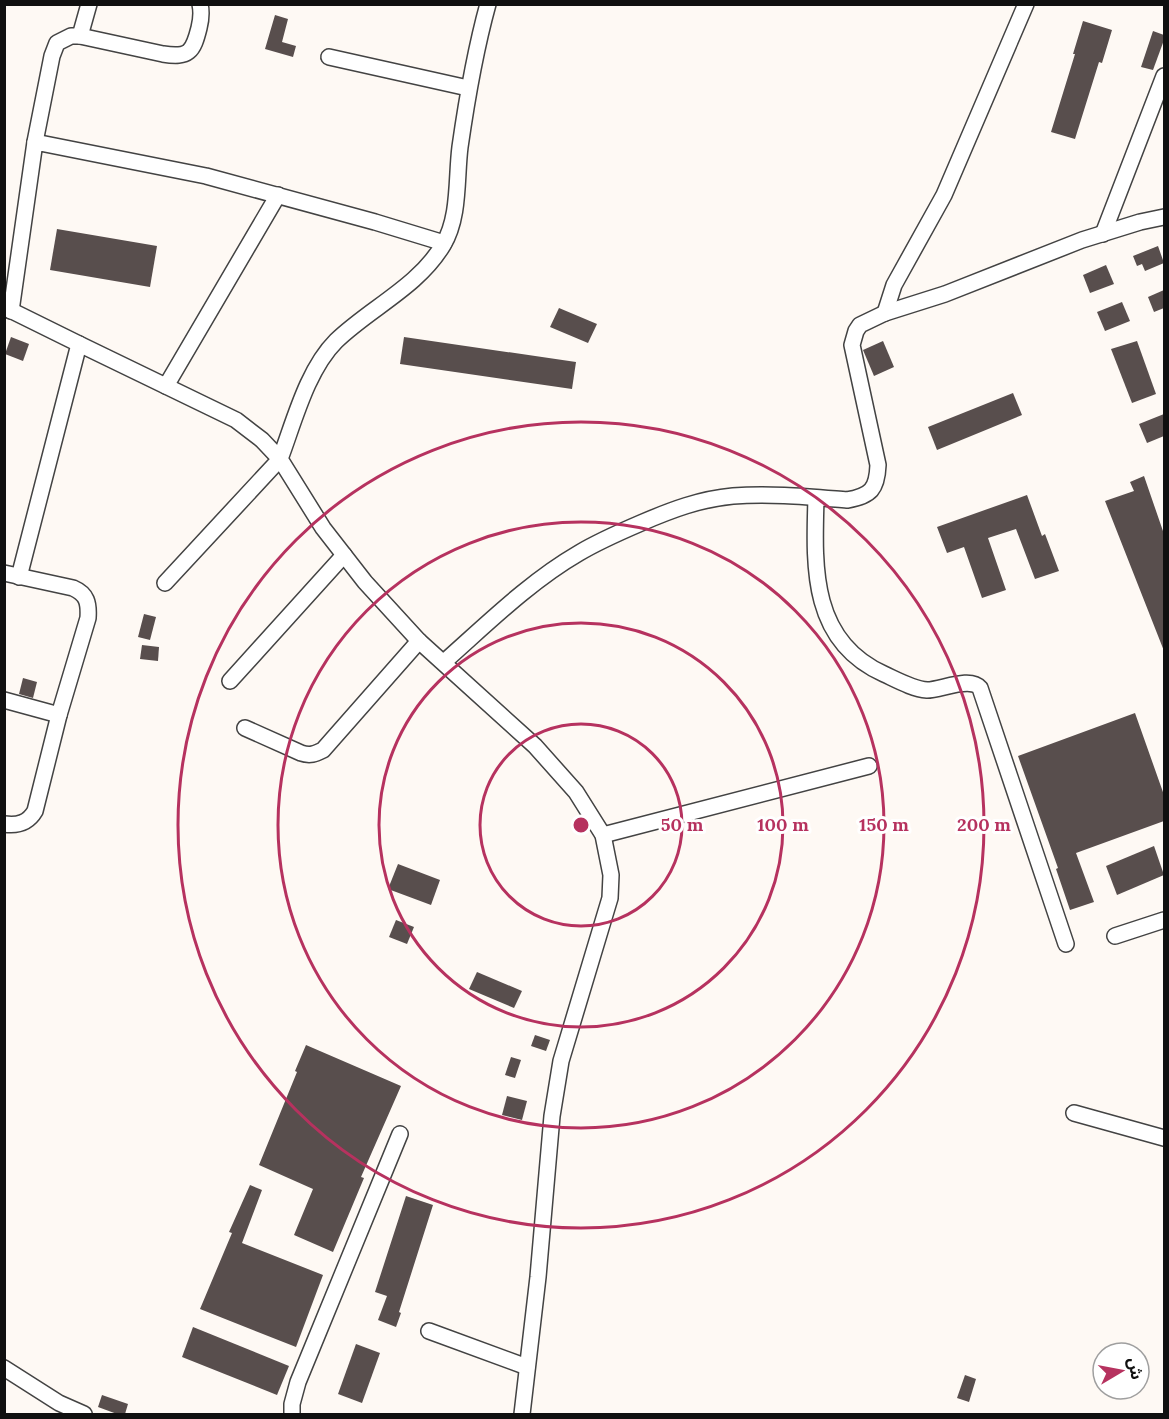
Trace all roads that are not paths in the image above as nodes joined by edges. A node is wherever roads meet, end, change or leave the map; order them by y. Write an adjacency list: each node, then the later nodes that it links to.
1 (90, 4): 5 (street)
2 (200, 4): 5 (street)
3 (488, 4): 8 (street)
4 (1026, 4): 15 (street)
5 (80, 36): 9 (street)
6 (329, 57): 8 (street)
7 (1164, 76): 12 (street)
8 (468, 88): 13 (street)
9 (35, 142): 10 (street); 14 (street)
10 (278, 195): 13 (street); 17 (street)
11 (1164, 217): 12 (street)
12 (1103, 234): 15 (street)
13 (444, 243): 18 (street)
14 (8, 309): 16 (street)
15 (885, 313): 19 (street)
16 (79, 344): 17 (street); 21 (street)
17 (166, 386): 18 (street)
18 (280, 459): 20 (street); 22 (street)
19 (816, 498): 24 (street); 34 (street)
20 (344, 555): 23 (street); 25 (street)
21 (12, 575): 27 (street)
22 (165, 583)
23 (419, 641): 24 (street); 28 (street)
24 (444, 662): 31 (street)
25 (230, 681)
26 (4, 700): 27 (street)
27 (59, 716): 30 (street)
28 (245, 728)
29 (869, 766): 31 (street)
30 (4, 824)
31 (603, 834): 39 (street)
32 (1164, 920): 33 (street)
33 (1115, 936)
34 (1066, 944)
35 (1074, 1113): 37 (street)
36 (400, 1134): 42 (street)
37 (1164, 1138)
38 (429, 1331): 39 (street)
39 (527, 1367): 43 (street)
40 (4, 1368): 41 (street)
41 (84, 1414)
42 (292, 1414)
43 (522, 1414)

